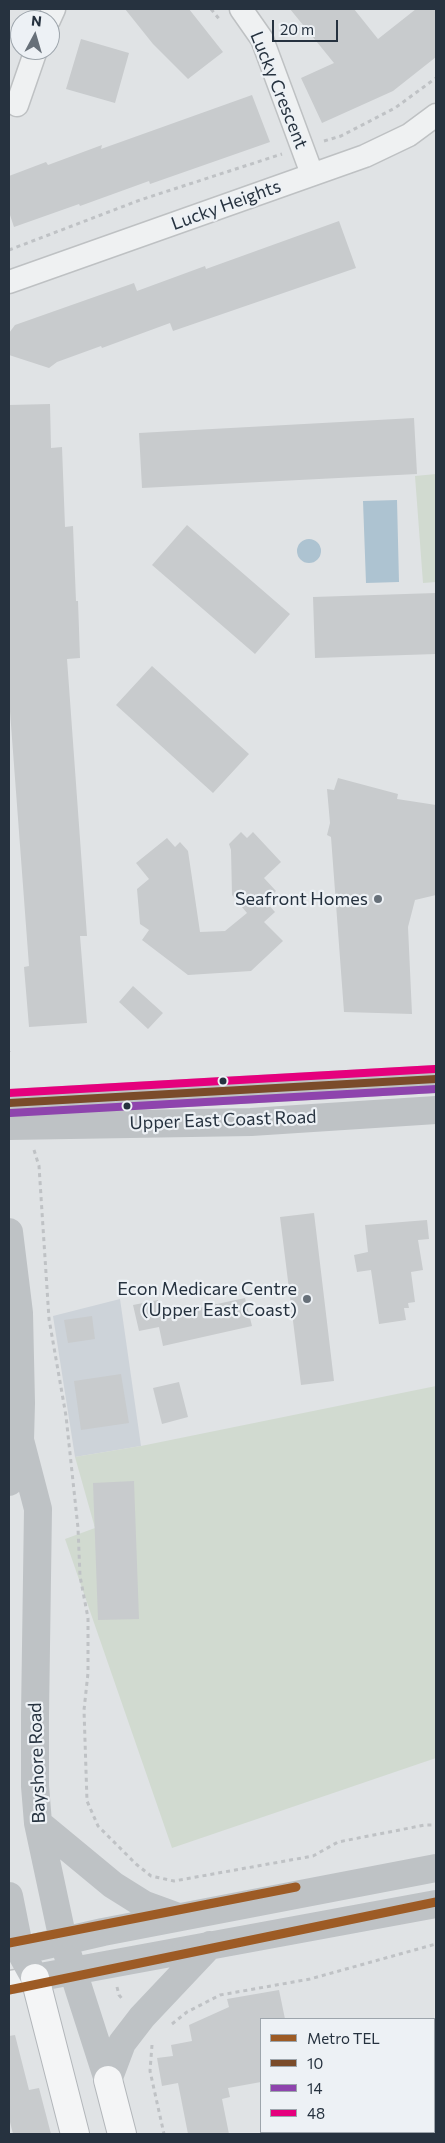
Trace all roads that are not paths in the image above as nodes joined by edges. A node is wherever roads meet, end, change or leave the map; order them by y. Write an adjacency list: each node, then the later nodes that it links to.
1 (242, 9): 5 (street, Lucky Crescent)
2 (33, 60): 3 (street)
3 (18, 105)
4 (436, 115): 5 (street, Lucky Heights)
5 (312, 174): 6 (street, Lucky Heights)
6 (9, 282)
7 (436, 1079): 8 (street, Upper East Coast Road)
8 (9, 1103)
9 (436, 1110): 10 (street, Upper East Coast Road)
10 (9, 1126)
11 (9, 1232): 12 (street, Bayshore Road)
12 (20, 1440): 13 (street, Bayshore Road); 14 (street, Bayshore Road)
13 (9, 1482)
14 (38, 1823): 18 (street); 19 (street, Bayshore Road)
15 (436, 1868): 18 (street)
16 (9, 1896): 21 (street)
17 (436, 1904): 20 (street)
18 (178, 1917): 19 (street)
19 (63, 1940): 21 (street); 22 (street, Bayshore Road)
20 (210, 1946): 22 (street); 25 (street)
21 (14, 1952): 23 (street)
22 (72, 1971): 23 (street); 25 (street, Bayshore Road)
23 (35, 1978): 24 (street); 26 (highway)
24 (9, 1982)
25 (108, 2080): 27 (highway)
26 (75, 2134)
27 (122, 2134)

